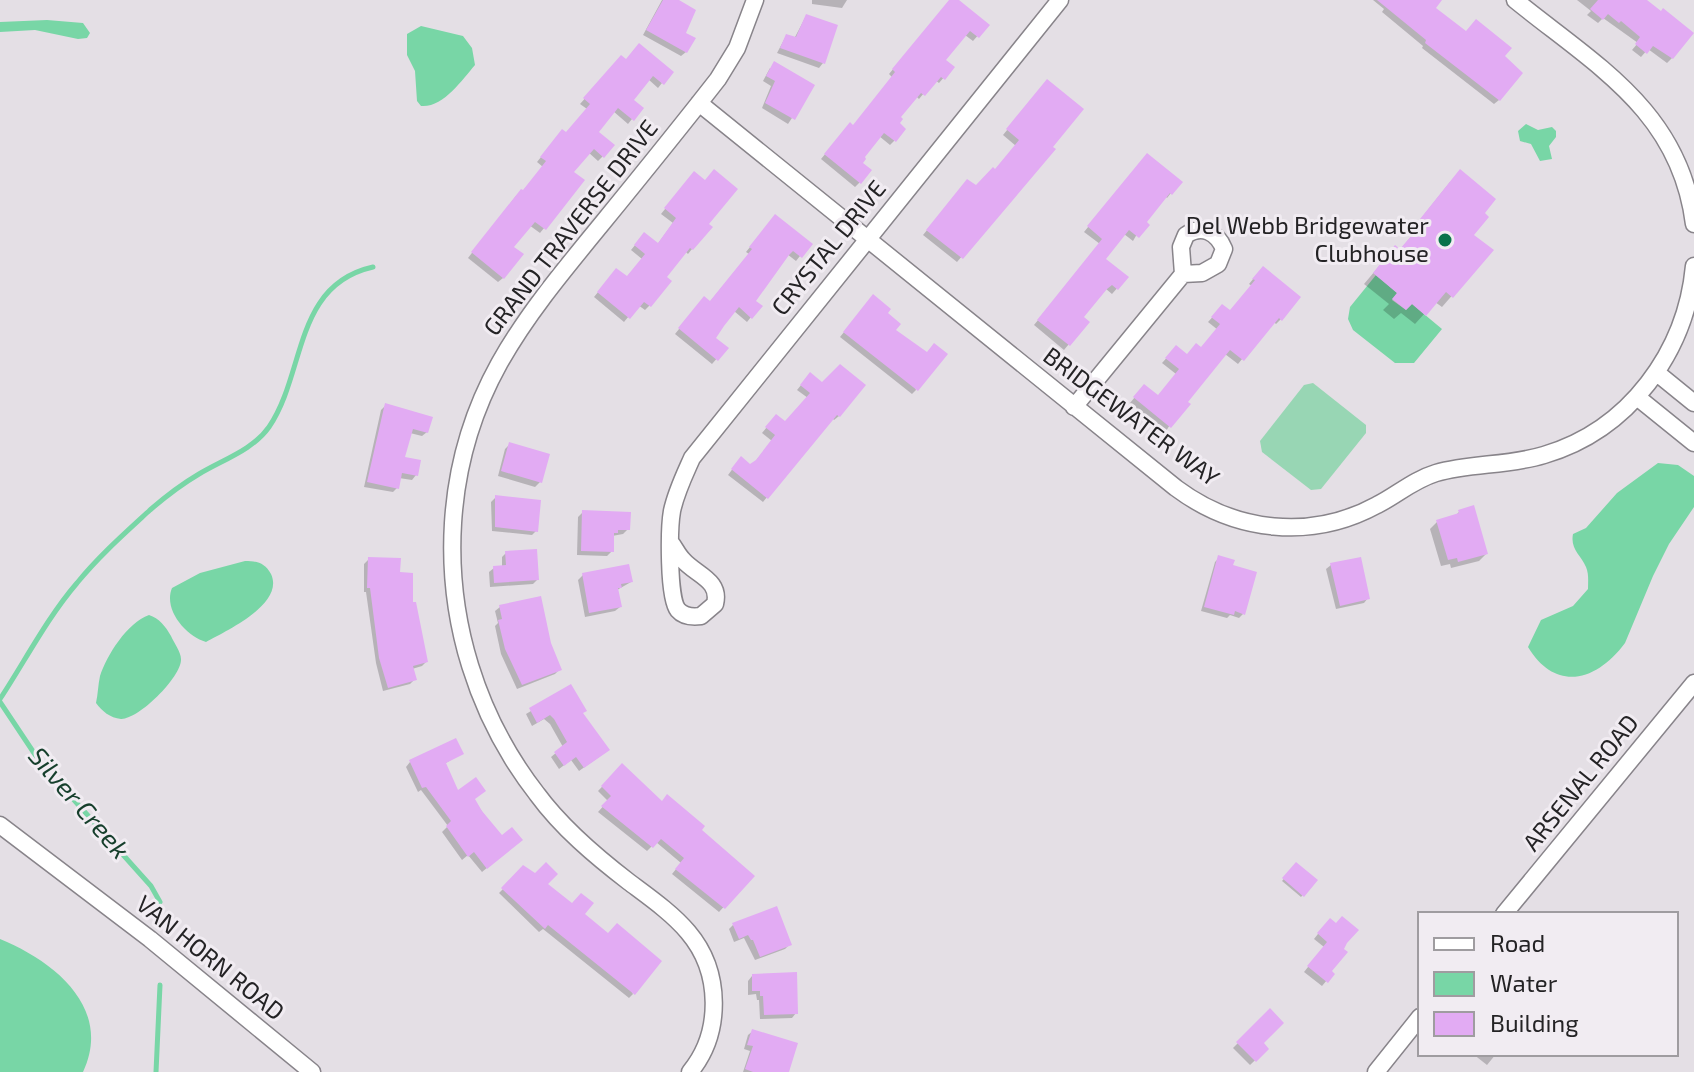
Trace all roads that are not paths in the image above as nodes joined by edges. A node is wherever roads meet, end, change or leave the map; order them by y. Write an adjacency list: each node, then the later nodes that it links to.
1 (755, 0): 4 (street, GRAND TRAVERSE DRIVE)
2 (1060, 0): 6 (street, CRYSTAL DRIVE)
3 (1515, 0): 5 (street)
4 (699, 103): 6 (street, BRIDGEWATER WAY); 20 (street, GRAND TRAVERSE DRIVE)
5 (1694, 224)
6 (867, 240): 12 (street, BRIDGEWATER WAY); 14 (street, CRYSTAL DRIVE)
7 (1694, 266): 9 (street, BRIDGEWATER WAY)
8 (1183, 274): 12 (street)
9 (1657, 373): 10 (street, BRIDGEWATER WAY); 11 (street)
10 (1637, 397): 12 (street, BRIDGEWATER WAY); 13 (street)
11 (1694, 403)
12 (1074, 407)
13 (1694, 443)
14 (671, 543)
15 (1694, 683): 17 (street, ARSENAL ROAD)
16 (0, 825): 19 (street, VAN HORN ROAD)
17 (1506, 912)
18 (1418, 1020): 21 (street)
19 (312, 1072)
20 (690, 1072)
21 (1376, 1072)

